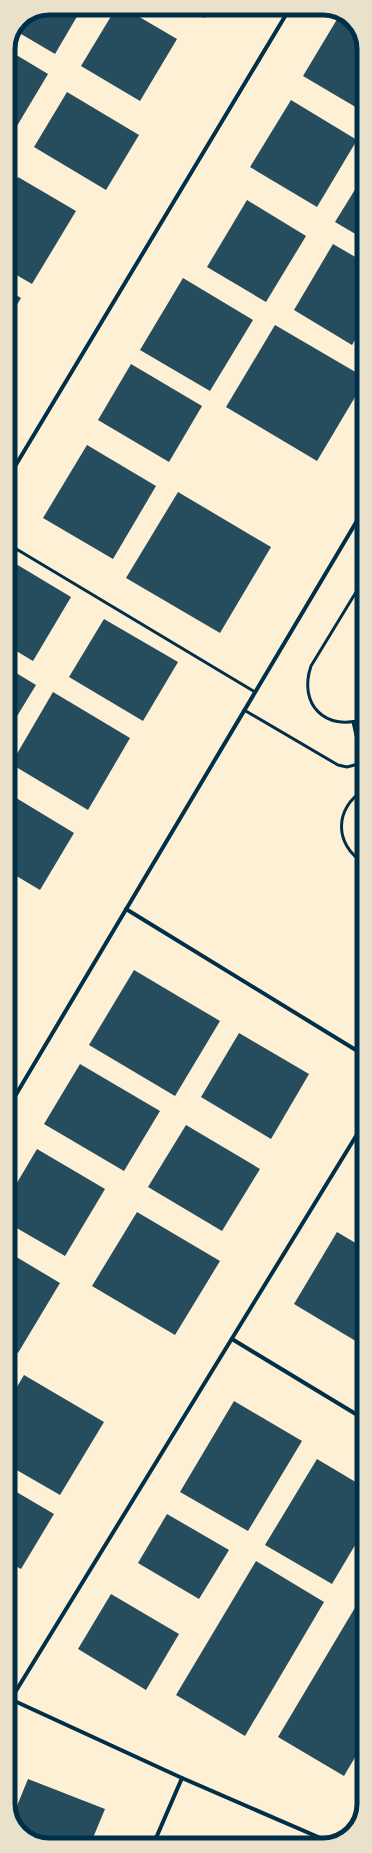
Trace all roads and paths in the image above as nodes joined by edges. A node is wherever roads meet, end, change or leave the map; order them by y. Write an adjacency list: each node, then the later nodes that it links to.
1 (286, 15): 2 (street)
2 (15, 466)
3 (356, 522): 6 (street)
4 (15, 548): 6 (lane)
5 (357, 590): 9 (lane)
6 (255, 692): 7 (street)
7 (244, 710): 11 (lane); 14 (street)
8 (357, 721): 9 (lane)
9 (353, 722): 10 (lane)
10 (357, 740)
11 (357, 764)
12 (357, 796): 13 (lane)
13 (357, 857)
14 (126, 909): 15 (street); 16 (street)
15 (357, 1051)
16 (15, 1096)
17 (357, 1134): 18 (street)
18 (232, 1339): 19 (street); 20 (street)
19 (357, 1415)
20 (15, 1690)
21 (15, 1700): 22 (street)
22 (182, 1778): 23 (street); 24 (street)
23 (156, 1838)
24 (320, 1838)

